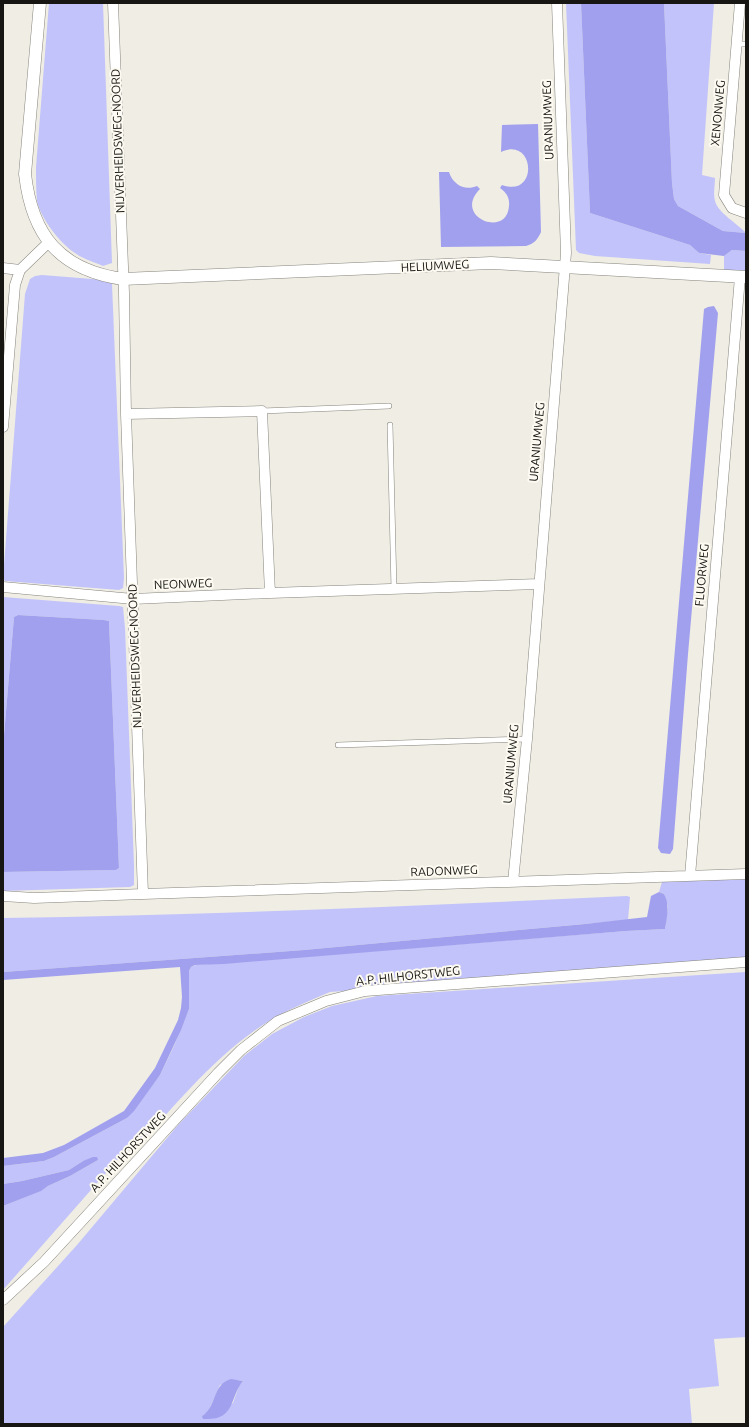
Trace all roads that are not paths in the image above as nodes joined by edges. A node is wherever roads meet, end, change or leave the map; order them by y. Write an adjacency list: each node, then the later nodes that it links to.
1 (40, 3): 7 (street)
2 (113, 3): 12 (street, NIJVERHEIDSWEG-NOORD)
3 (557, 3): 8 (street, URANIUMWEG)
4 (740, 3): 5 (street, XENONWEG)
5 (741, 44): 6 (street, XENONWEG)
6 (746, 213)
7 (49, 242): 10 (street); 12 (street)
8 (564, 267): 11 (street, HELIUMWEG); 12 (street, HELIUMWEG); 18 (street, URANIUMWEG)
9 (3, 268): 10 (street)
10 (20, 270): 17 (street)
11 (743, 277): 26 (street, FLUORWEG)
12 (123, 278): 15 (street, NIJVERHEIDSWEG-NOORD)
13 (390, 406): 14 (lane)
14 (262, 411): 15 (street); 21 (street)
15 (126, 414): 22 (street, NIJVERHEIDSWEG-NOORD)
16 (390, 425): 20 (lane)
17 (3, 427)
18 (539, 584): 20 (street, NEONWEG); 23 (street, URANIUMWEG)
19 (3, 587): 22 (street, NEONWEG)
20 (394, 589): 21 (street, NEONWEG)
21 (270, 593): 22 (street, NEONWEG)
22 (133, 599): 28 (street, NIJVERHEIDSWEG-NOORD)
23 (527, 739): 24 (lane); 27 (street, URANIUMWEG)
24 (338, 745)
25 (746, 874): 26 (street, RADONWEG)
26 (690, 876): 27 (street, RADONWEG)
27 (513, 882): 28 (street, RADONWEG)
28 (143, 894): 29 (street)
29 (3, 896)
30 (746, 962): 31 (street, A.P. HILHORSTWEG)
31 (3, 1300)

